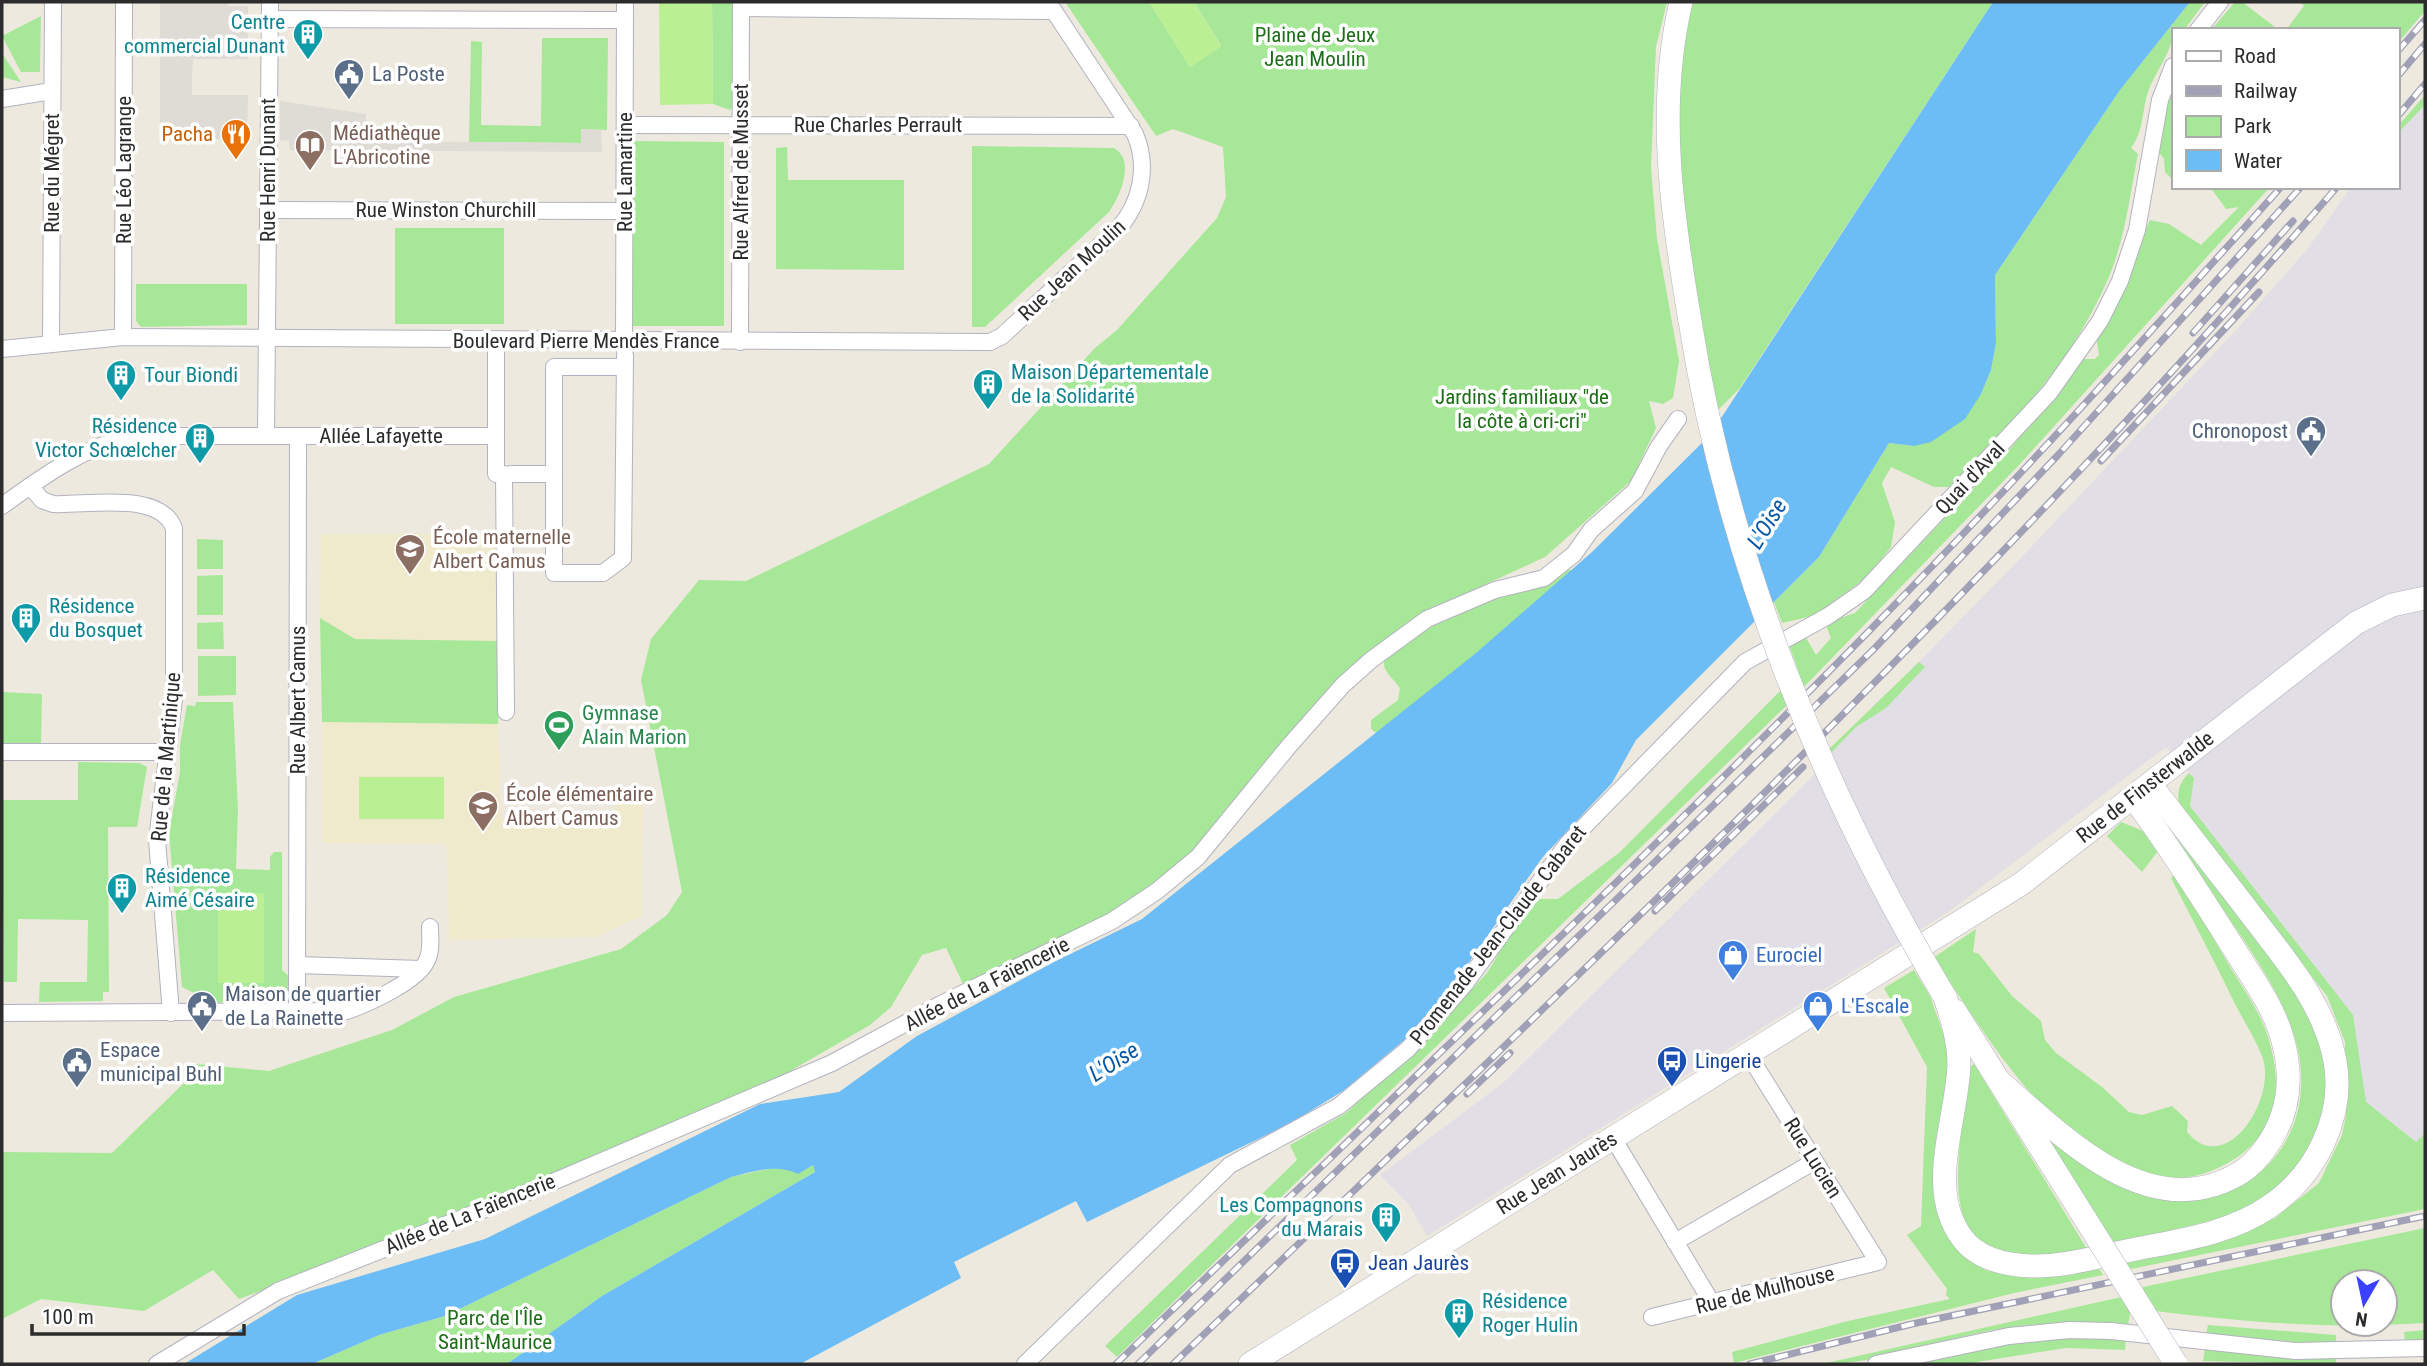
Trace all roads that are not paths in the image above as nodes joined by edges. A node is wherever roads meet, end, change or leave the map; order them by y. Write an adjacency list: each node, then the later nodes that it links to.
1 (53, 2): 13 (street, Rue du Mégret)
2 (124, 2): 20 (street, Rue Léo Lagrange)
3 (270, 2): 9 (street, Rue Henri Dunant)
4 (625, 2): 10 (street, Rue Lamartine)
5 (1681, 2): 46 (main road, bridge)
6 (2220, 2): 11 (street)
7 (741, 5): 8 (street); 15 (street, Rue Alfred de Musset)
8 (1051, 7): 17 (street, Rue Jean Moulin)
9 (269, 19): 10 (street); 18 (street, Rue Henri Dunant)
10 (625, 20): 16 (street, Rue Lamartine)
11 (2200, 28)
12 (2172, 69): 40 (street, Quai d'Aval)
13 (52, 91): 14 (street); 24 (street, Rue du Mégret)
14 (2, 99)
15 (741, 123): 16 (street, Rue Charles Perrault); 17 (street, Rue Charles Perrault); 23 (street, Rue Alfred de Musset)
16 (625, 125): 19 (street, Rue Lamartine)
17 (1131, 127): 25 (street, Rue Jean Moulin)
18 (268, 209): 19 (street, Rue Winston Churchill); 21 (street, Rue Henri Dunant)
19 (625, 211): 27 (street, Rue Lamartine)
20 (123, 337): 21 (street, Boulevard Pierre Mendès France); 24 (street, Boulevard Pierre Mendès France)
21 (267, 339): 22 (street, Boulevard Pierre Mendès France); 29 (street, Rue Henri Dunant)
22 (496, 341): 27 (street, Boulevard Pierre Mendès France); 31 (street)
23 (740, 342): 25 (street, Boulevard Pierre Mendès France); 27 (street, Boulevard Pierre Mendès France)
24 (51, 343): 26 (street, Boulevard Pierre Mendès France)
25 (904, 343)
26 (2, 348)
27 (624, 353): 33 (street); 33 (street, Rue Lamartine)
28 (1678, 419): 59 (street, Allée de La Faïencerie)
29 (266, 434): 30 (street, Allée Lafayette); 34 (street, Allée Lafayette)
30 (299, 436): 31 (street, Allée Lafayette); 43 (street, Rue Albert Camus)
31 (496, 436): 37 (street)
32 (511, 474): 33 (street)
33 (554, 474)
34 (30, 486): 35 (street, Allée Lafayette); 39 (street, Rue de la Martinique)
35 (2, 506)
36 (2425, 598): 41 (main road, Rue de Finsterwalde)
37 (506, 712)
38 (2, 752): 39 (street)
39 (166, 752): 48 (street, Rue de la Martinique)
40 (1619, 788): 60 (street, Promenade Jean-Claude Cabaret)
41 (2142, 791): 45 (main road, Rue de Finsterwalde); 46 (main road); 51 (main road)
42 (430, 927): 44 (street)
43 (297, 965): 44 (street); 49 (street, Rue Albert Camus)
44 (421, 970): 49 (street)
45 (1865, 981): 50 (main road, Rue Jean Jaurès)
46 (1945, 997): 51 (main road)
47 (2, 1013): 48 (street)
48 (171, 1013): 49 (street)
49 (297, 1013)
50 (1748, 1054): 52 (main road, Rue Jean Jaurès); 53 (street, Rue Lucien)
51 (2000, 1082): 63 (main road, bridge)
52 (1613, 1138): 54 (street); 61 (main road, Rue Jean Jaurès)
53 (1815, 1161): 54 (street); 55 (street, Rue Lucien)
54 (1675, 1242): 56 (street)
55 (1878, 1262): 56 (street, Rue de Mulhouse)
56 (1712, 1303): 57 (street, Rue de Mulhouse)
57 (1652, 1317)
58 (2425, 1348): 62 (street)
59 (157, 1364)
60 (1025, 1364)
61 (1250, 1364)
62 (1876, 1364)
63 (2176, 1364)

